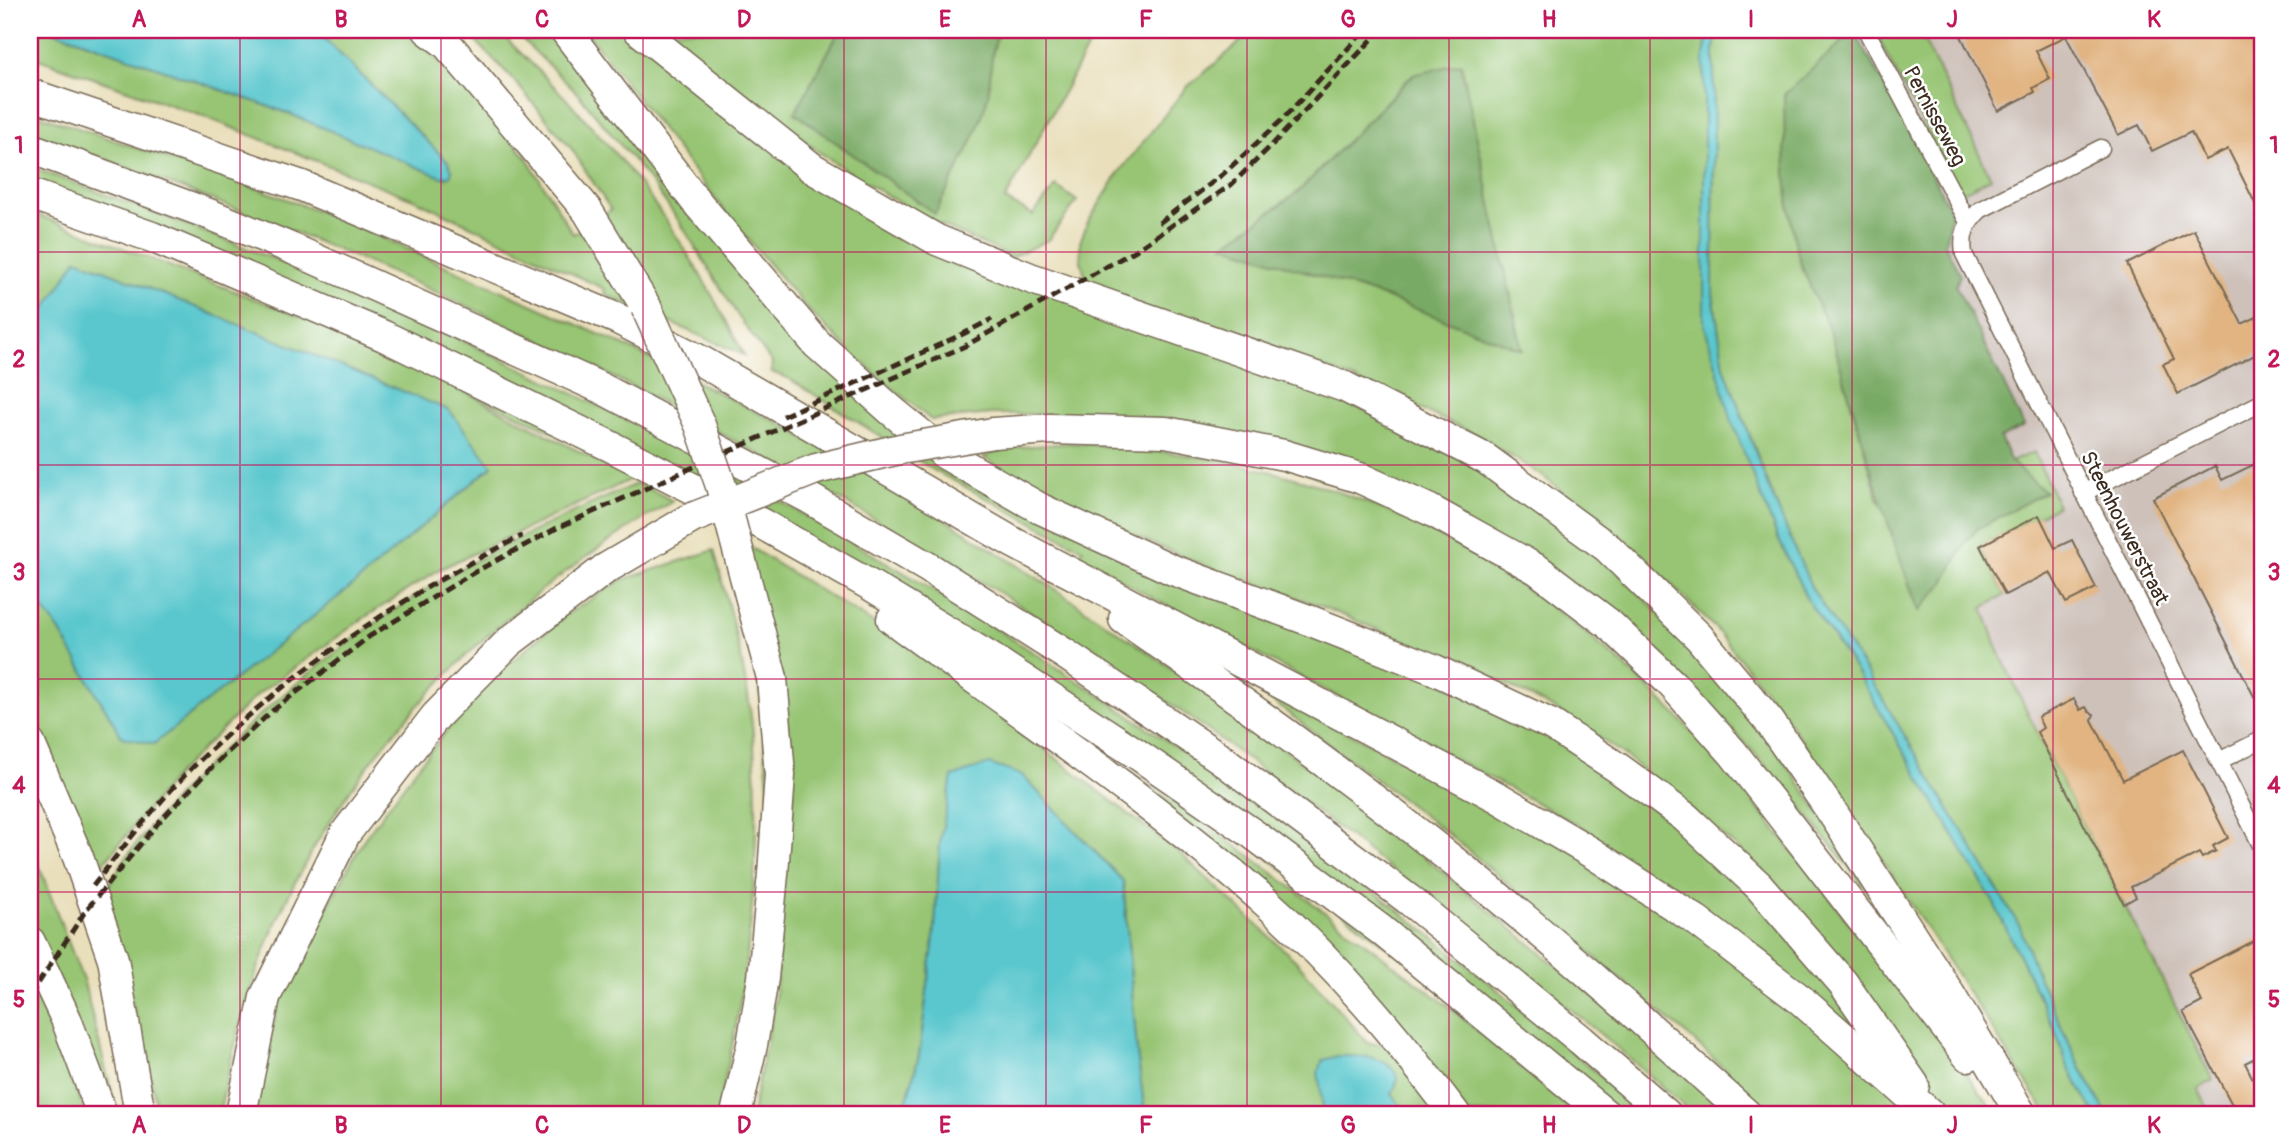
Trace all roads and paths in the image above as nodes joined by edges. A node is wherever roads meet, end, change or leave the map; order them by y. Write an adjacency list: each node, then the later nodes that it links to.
1 (428, 30): 24 (highway, bridge)
2 (565, 30): 29 (highway)
3 (639, 30): 30 (highway)
4 (1866, 30): 9 (street, Pernisseweg)
5 (30, 94): 13 (highway)
6 (30, 148): 27 (highway)
7 (2101, 148): 9 (street)
8 (30, 194): 12 (highway)
9 (1968, 222): 11 (street, Steenhouwerstraat)
10 (2263, 402): 11 (street)
11 (2083, 492): 16 (street, Steenhouwerstraat)
12 (762, 524): 25 (highway); 26 (highway)
13 (1014, 543): 28 (highway); 29 (highway)
14 (2263, 739): 16 (street)
15 (30, 744): 20 (highway)
16 (2219, 761): 18 (street, Steenhouwerstraat)
17 (30, 795): 20 (highway)
18 (2263, 849)
19 (30, 942): 21 (highway)
20 (127, 1045): 22 (highway)
21 (102, 1114)
22 (140, 1114)
23 (241, 1114): 30 (highway, bridge)
24 (736, 1114)
25 (1455, 1114)
26 (1605, 1114)
27 (1666, 1114)
28 (1746, 1114)
29 (1932, 1114)
30 (2019, 1114)

